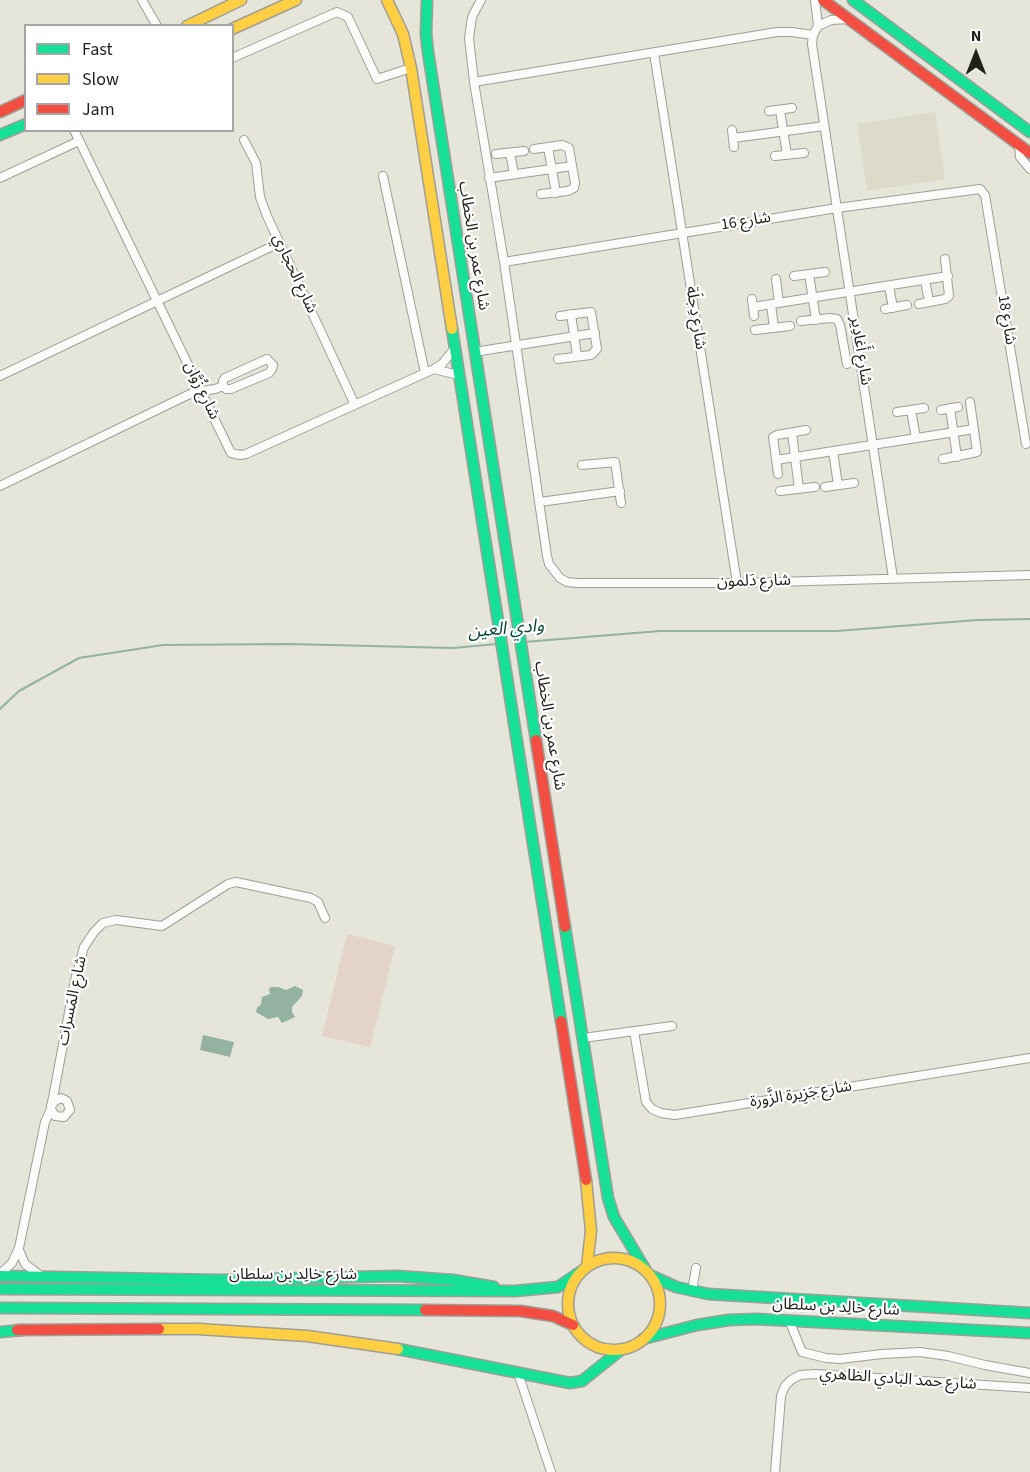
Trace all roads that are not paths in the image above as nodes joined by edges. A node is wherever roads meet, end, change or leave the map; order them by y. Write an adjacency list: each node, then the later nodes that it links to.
1 (142, 0): 11 (street)
2 (241, 0): 12 (main road)
3 (296, 0): 14 (main road)
4 (387, 0): 18 (main road, شارع عمر بن الخطاب)
5 (428, 0): 85 (main road, شارع عمر بن الخطاب)
6 (481, 0): 19 (street, شارع دَلمون)
7 (815, 0): 13 (street)
8 (823, 0): 10 (main road)
9 (853, 0): 29 (main road)
10 (851, 19): 13 (street); 33 (main road)
11 (157, 24)
12 (191, 24)
13 (818, 26): 15 (street)
14 (234, 28)
15 (813, 35): 16 (street); 26 (street, شارع أَغادِير)
16 (654, 53): 19 (street); 55 (street, شارع دِجلَة)
17 (234, 57): 18 (street)
18 (411, 68): 84 (main road, شارع عمر بن الخطاب)
19 (474, 82): 50 (street, شارع دَلمون)
20 (24, 101): 24 (main road)
21 (792, 108): 22 (street)
22 (780, 110): 23 (street); 27 (street)
23 (769, 111)
24 (0, 112)
25 (24, 125): 30 (main road)
26 (824, 126): 27 (street); 54 (street, شارع أَغادِير)
27 (783, 131): 35 (street); 42 (street)
28 (74, 132): 32 (street, شارع زُوَّان)
29 (1030, 132)
30 (0, 135)
31 (244, 140): 56 (street, شارع الحجاري)
32 (79, 141): 49 (street); 68 (street, شارع زُوَّان)
33 (1019, 145): 40 (main road); 45 (street)
34 (548, 147): 36 (street); 44 (street); 46 (street)
35 (734, 147)
36 (534, 149)
37 (524, 151): 38 (street)
38 (510, 153): 41 (street); 47 (street)
39 (804, 153): 42 (street)
40 (1030, 153)
41 (496, 154)
42 (786, 155): 43 (street)
43 (775, 156)
44 (572, 166): 46 (street); 51 (street)
45 (1030, 168)
46 (552, 169): 47 (street); 51 (street)
47 (514, 174): 50 (street)
48 (382, 176): 90 (street)
49 (0, 178)
50 (489, 178): 58 (street, شارع دَلمون)
51 (556, 193): 52 (street)
52 (541, 194)
53 (985, 195): 54 (street, شارع 16); 106 (street, شارع 18)
54 (837, 208): 55 (street, شارع 16); 66 (street, شارع أَغادِير)
55 (682, 232): 58 (street, شارع 16); 127 (street, شارع دِجلَة)
56 (279, 243): 68 (street); 96 (street, شارع الحجاري)
57 (945, 259): 62 (street)
58 (504, 262): 83 (street, شارع دَلمون)
59 (825, 272): 60 (street)
60 (809, 274): 61 (street); 67 (street)
61 (794, 276)
62 (948, 276): 64 (street); 69 (street)
63 (776, 279): 70 (street)
64 (925, 280): 65 (street); 69 (street)
65 (889, 286): 66 (street); 72 (street)
66 (851, 292): 67 (street); 107 (street, شارع أَغادِير)
67 (813, 298): 70 (street); 76 (street)
68 (156, 301): 92 (street); 94 (street, شارع زُوَّان)
69 (929, 302): 71 (street)
70 (775, 304): 73 (street); 79 (street)
71 (919, 304)
72 (907, 305)
73 (753, 307)
74 (571, 314): 75 (street); 81 (street); 82 (street)
75 (560, 315)
76 (816, 320): 77 (street); 88 (street)
77 (801, 321)
78 (790, 326): 79 (street)
79 (774, 328): 80 (street)
80 (755, 330)
81 (595, 333): 82 (street); 86 (street)
82 (574, 336): 83 (street); 86 (street)
83 (515, 346): 85 (street); 123 (street, شارع دَلمون)
84 (454, 349): 89 (street, شارع زُوَّان); 91 (main road, شارع عمر بن الخطاب)
85 (474, 352): 131 (main road, شارع عمر بن الخطاب)
86 (578, 357): 87 (street)
87 (558, 359)
88 (847, 364)
89 (434, 369): 90 (street, شارع زُوَّان); 91 (street)
90 (425, 373): 96 (street, شارع زُوَّان)
91 (458, 375): 140 (main road, شارع عمر بن الخطاب)
92 (0, 376)
93 (223, 386): 93 (street); 94 (street)
94 (201, 390): 96 (street, شارع زُوَّان); 117 (street)
95 (970, 402): 101 (street)
96 (355, 405)
97 (924, 408): 99 (street)
98 (950, 408): 103 (street)
99 (911, 410): 100 (street); 105 (street)
100 (897, 411)
101 (974, 429): 103 (street); 109 (street)
102 (806, 430): 104 (street)
103 (953, 432): 105 (street); 109 (street)
104 (792, 433): 110 (street); 112 (street)
105 (916, 438): 107 (street)
106 (1026, 444)
107 (874, 445): 108 (street); 126 (street, شارع أَغادِير)
108 (833, 451): 110 (street); 116 (street)
109 (957, 456): 111 (street)
110 (795, 457): 112 (street); 120 (street)
111 (943, 459)
112 (776, 460): 114 (street)
113 (582, 465): 121 (street)
114 (778, 474)
115 (854, 483): 116 (street)
116 (838, 485): 119 (street)
117 (0, 486)
118 (815, 487): 120 (street)
119 (825, 487)
120 (799, 489): 122 (street)
121 (620, 491): 123 (street); 124 (street)
122 (780, 491)
123 (540, 502): 127 (street, شارع دَلمون)
124 (621, 504)
125 (1030, 575): 126 (street, شارع دَلمون)
126 (893, 578): 127 (street, شارع دَلمون)
127 (737, 583)
128 (325, 918): 133 (street, شارع المَسرات)
129 (672, 1026): 130 (street)
130 (634, 1032): 131 (street); 132 (street, شارع جَزِيرة الزَّورة)
131 (583, 1038): 141 (main road, شارع عمر بن الخطاب)
132 (1030, 1058)
133 (57, 1081): 134 (street); 135 (street, شارع المَسرات)
134 (67, 1101): 135 (street); 136 (street)
135 (51, 1108): 136 (street); 137 (street, شارع المَسرات)
136 (58, 1118): 137 (street, شارع المَسرات)
137 (43, 1135): 138 (street, شارع المَسرات)
138 (19, 1248): 142 (street, شارع المَسرات); 143 (street)
139 (696, 1268): 146 (street)
140 (584, 1269): 141 (main road); 145 (main road, شارع خالِد بن سلطان); 150 (main road)
141 (648, 1273): 146 (main road, شارع خالِد بن سلطان); 153 (main road)
142 (0, 1275): 143 (main road)
143 (41, 1276): 145 (main road)
144 (0, 1289): 145 (main road, شارع خالِد بن سلطان)
145 (515, 1291)
146 (692, 1291): 148 (main road, شارع خالِد بن سلطان)
147 (0, 1308): 150 (main road, شارع خالِد بن سلطان)
148 (1030, 1313)
149 (789, 1320): 152 (main road, شارع خالِد بن سلطان); 153 (main road, شارع خالِد بن سلطان); 156 (street)
150 (573, 1325): 154 (main road)
151 (0, 1331): 155 (main road)
152 (1030, 1333)
153 (643, 1339): 154 (main road)
154 (622, 1349): 155 (main road)
155 (518, 1373): 158 (street)
156 (1030, 1373)
157 (1030, 1388): 159 (street, شارع حمد البادي الظاهري)
158 (551, 1472)
159 (775, 1472)

